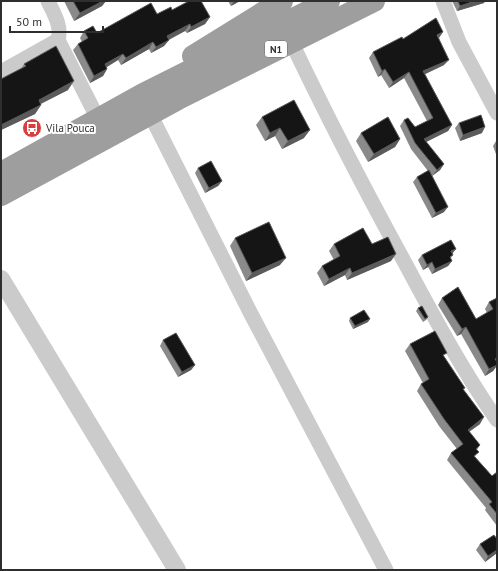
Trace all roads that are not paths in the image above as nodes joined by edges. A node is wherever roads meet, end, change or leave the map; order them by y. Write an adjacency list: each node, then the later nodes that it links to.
1 (48, 1): 6 (street)
2 (282, 1): 9 (highway)
3 (329, 1): 9 (highway, N1)
4 (374, 1): 7 (highway, N1)
5 (443, 1): 10 (street)
6 (58, 40): 8 (street); 12 (street)
7 (291, 41): 11 (highway, N1); 16 (street)
8 (1, 72)
9 (143, 94): 12 (highway, N1)
10 (497, 113)
11 (150, 114): 14 (highway, N1); 18 (street)
12 (98, 119): 13 (highway, N1)
13 (1, 173)
14 (1, 195)
15 (1, 279): 17 (street)
16 (497, 420)
17 (177, 570)
18 (386, 570)

